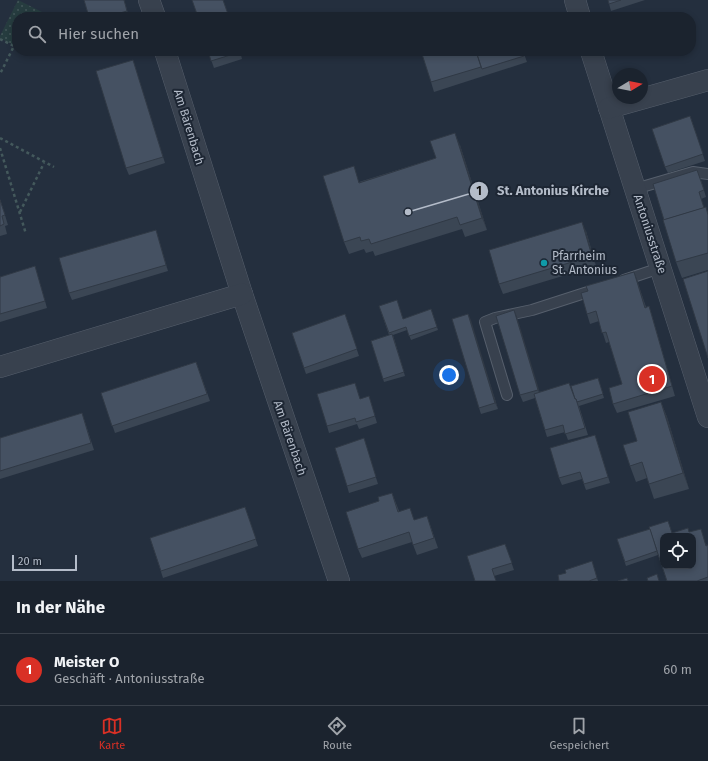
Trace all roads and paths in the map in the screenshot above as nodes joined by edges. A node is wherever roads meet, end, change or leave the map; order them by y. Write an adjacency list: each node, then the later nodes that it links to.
1 (149, 0): 3 (street)
2 (575, 0): 4 (street)
3 (153, 12)
4 (579, 12)
5 (0, 39): 6 (path)
6 (12, 45)
7 (12, 50): 10 (path)
8 (167, 56): 24 (street, Am Bärenbach)
9 (593, 56): 12 (street, Antoniusstraße)
10 (0, 74)
11 (708, 80): 12 (street)
12 (609, 108): 18 (street, Antoniusstraße)
13 (0, 138): 15 (path)
14 (0, 148): 19 (path)
15 (44, 163): 16 (path); 19 (path)
16 (54, 167)
17 (708, 174): 18 (lane)
18 (635, 189): 21 (street, Antoniusstraße)
19 (20, 212): 20 (path)
20 (26, 234)
21 (660, 268): 22 (lane); 27 (street, Antoniusstraße)
22 (615, 282)
23 (600, 288): 26 (lane)
24 (242, 294): 25 (street); 28 (street, Am Bärenbach)
25 (0, 367)
26 (507, 395)
27 (708, 417)
28 (339, 581)

